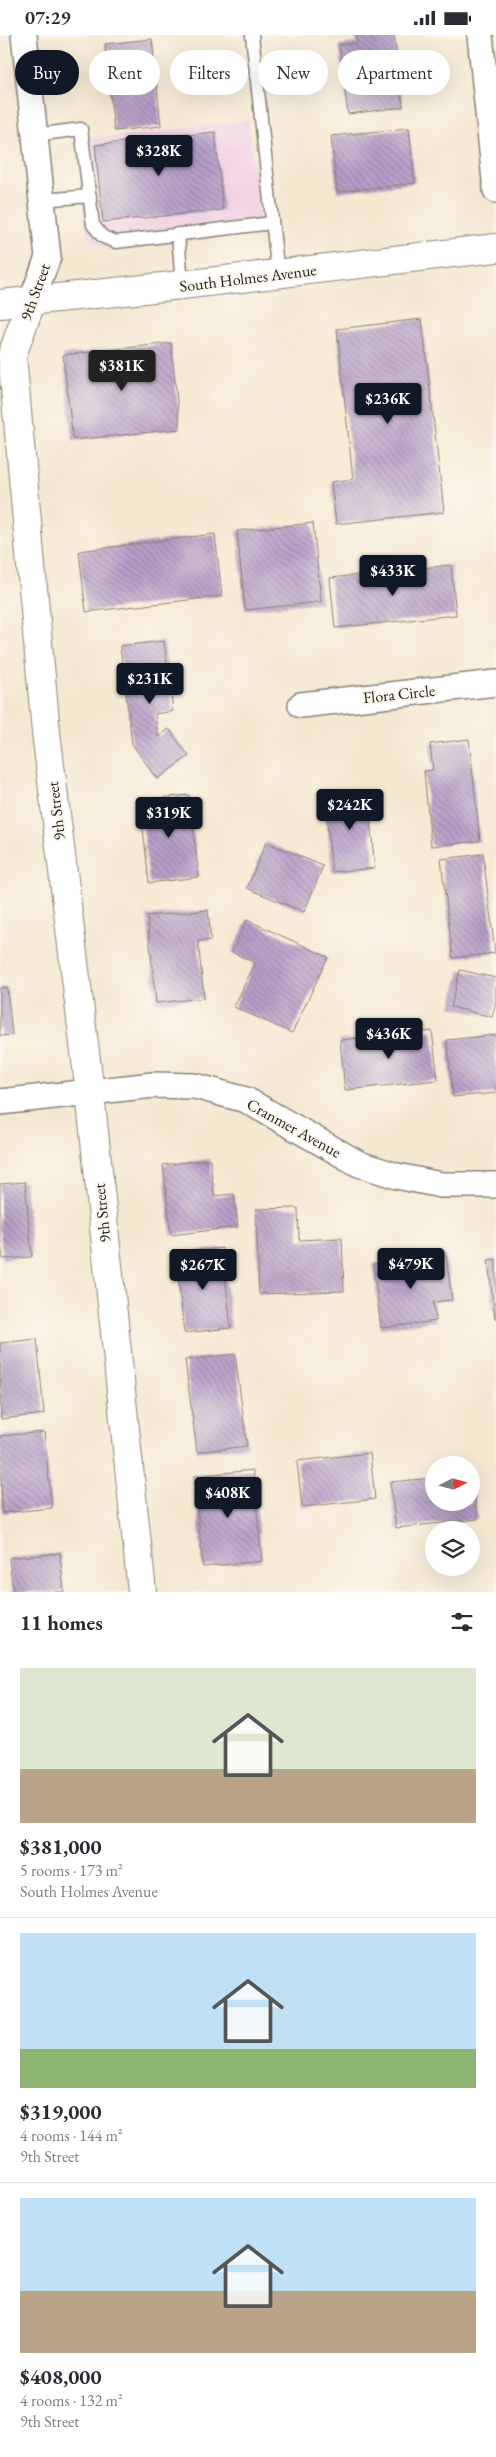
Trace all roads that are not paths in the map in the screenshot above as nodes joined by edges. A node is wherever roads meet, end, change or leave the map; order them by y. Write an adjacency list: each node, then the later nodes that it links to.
1 (24, 35): 4 (street, 9th Street)
2 (252, 35): 8 (lane)
3 (480, 35): 5 (street)
4 (35, 135): 6 (lane); 7 (street, 9th Street)
5 (496, 190)
6 (90, 195): 7 (lane); 9 (lane)
7 (42, 200): 13 (street, 9th Street)
8 (272, 223): 9 (lane); 11 (lane)
9 (178, 234): 12 (lane)
10 (496, 248): 11 (street, South Holmes Avenue)
11 (278, 275): 12 (street, South Holmes Avenue)
12 (182, 285): 13 (street, South Holmes Avenue)
13 (32, 300): 14 (street, South Holmes Avenue); 17 (street, 9th Street)
14 (0, 304)
15 (496, 683): 16 (street, Flora Circle)
16 (301, 705)
17 (90, 1093): 18 (street, Cranmer Avenue); 19 (street, Cranmer Avenue); 20 (street, 9th Street)
18 (0, 1102)
19 (496, 1185)
20 (142, 1592)

